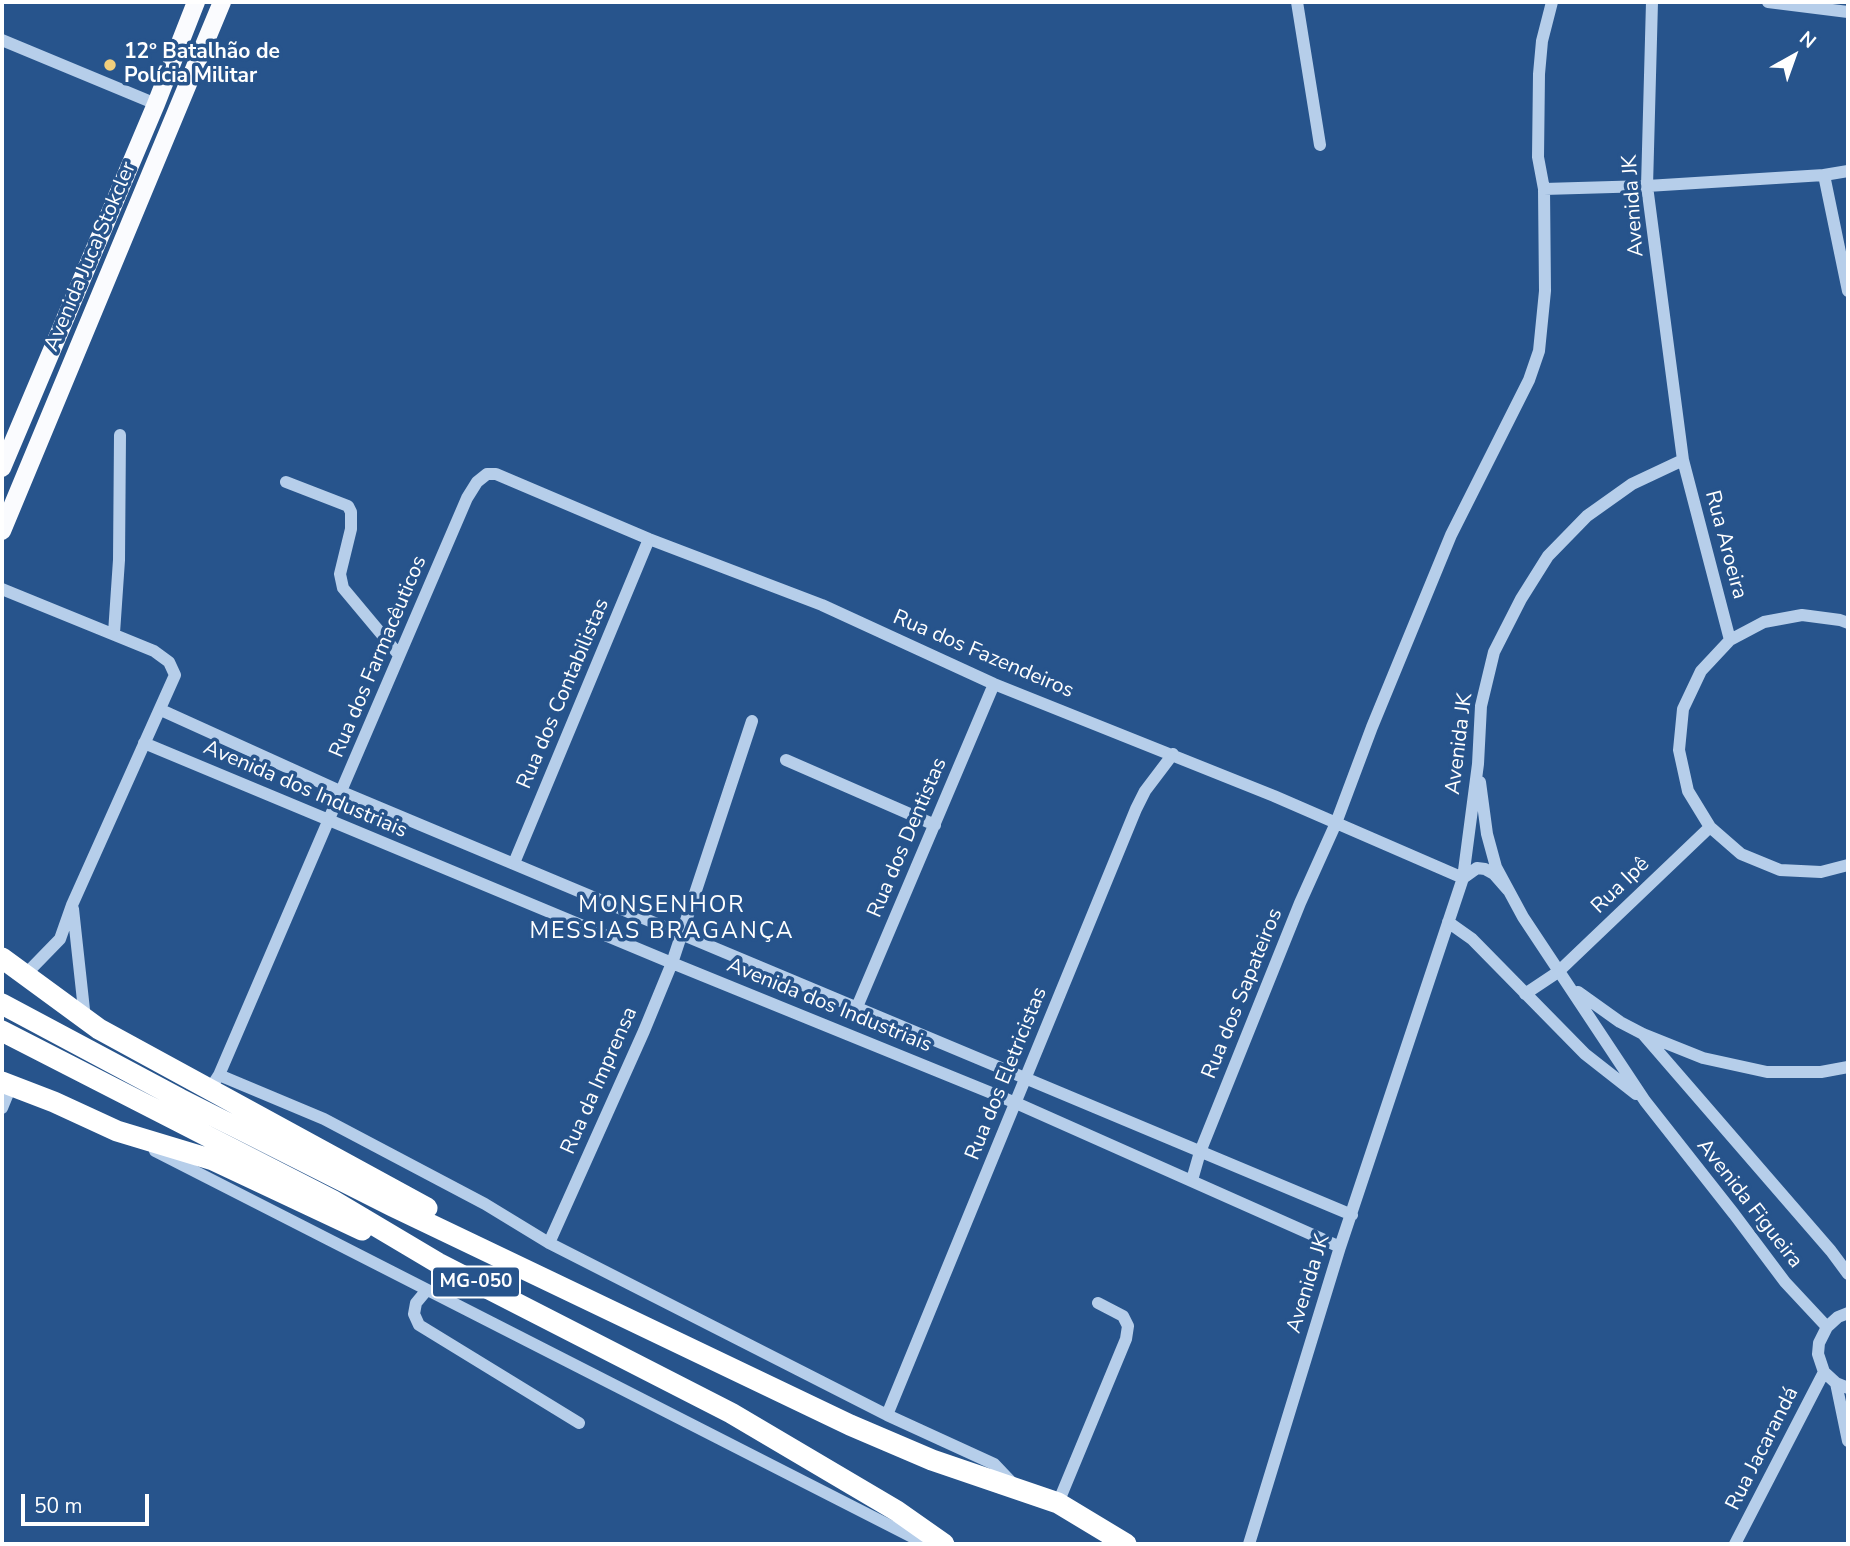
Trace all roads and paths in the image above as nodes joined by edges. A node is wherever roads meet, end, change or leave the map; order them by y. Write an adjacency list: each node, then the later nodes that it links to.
1 (196, 2): 9 (main road, Avenida Juca Stokcler)
2 (224, 2): 21 (main road, Avenida Juca Stokcler)
3 (1297, 2): 10 (street)
4 (1552, 2): 14 (street, Rua dos Sapateiros)
5 (1652, 2): 13 (street, Avenida JK)
6 (1768, 2): 7 (street)
7 (1848, 12)
8 (2, 40): 9 (street)
9 (156, 104): 18 (main road, Avenida Juca Stokcler)
10 (1321, 145)
11 (1848, 171): 12 (street)
12 (1824, 174): 13 (street); 15 (street)
13 (1647, 186): 14 (street); 17 (street, Avenida JK)
14 (1544, 189): 37 (street, Rua dos Sapateiros)
15 (1848, 291)
16 (120, 435): 25 (street)
17 (1683, 460): 26 (street, Rua Aroeira); 34 (street, Avenida JK)
18 (2, 468)
19 (487, 474): 22 (street, Rua dos Fazendeiros); 27 (street, Rua dos Farmacêuticos)
20 (286, 482): 27 (street)
21 (2, 531)
22 (649, 539): 28 (street, Rua dos Fazendeiros); 40 (street, Rua dos Contabilistas)
23 (2, 589): 25 (street)
24 (1848, 623): 26 (street)
25 (114, 633): 29 (street)
26 (1730, 640): 39 (street)
27 (400, 655): 35 (street, Rua dos Farmacêuticos)
28 (994, 684): 32 (street, Rua dos Fazendeiros); 38 (street, Rua dos Dentistas)
29 (161, 710): 31 (street); 35 (street, Avenida dos Industriais)
30 (752, 721): 46 (street, Rua da Imprensa)
31 (144, 743): 36 (street, Avenida dos Industriais); 44 (street)
32 (1173, 754): 37 (street, Rua dos Fazendeiros); 59 (street, Rua dos Eletricistas)
33 (786, 760): 38 (street)
34 (1478, 764): 42 (street, Avenida JK); 43 (street)
35 (342, 792): 36 (street, Rua dos Farmacêuticos); 40 (street, Avenida dos Industriais)
36 (329, 821): 48 (street, Avenida dos Industriais); 60 (street, Rua dos Farmacêuticos)
37 (1336, 824): 42 (street, Rua dos Fazendeiros); 66 (street, Rua dos Sapateiros)
38 (935, 825): 54 (street, Rua dos Dentistas)
39 (1710, 827): 41 (street); 49 (street, Rua Ipê)
40 (514, 863): 46 (street, Avenida dos Industriais)
41 (1848, 865)
42 (1463, 878): 43 (street); 45 (street, Avenida JK)
43 (1508, 890): 49 (street, Avenida Figueira)
44 (72, 905): 50 (street); 55 (street)
45 (1448, 922): 52 (street, Avenida Figueira); 68 (street, Avenida JK)
46 (681, 932): 48 (street, Rua da Imprensa); 54 (street, Avenida dos Industriais)
47 (2, 958): 50 (highway)
48 (672, 963): 63 (street, Avenida dos Industriais); 69 (street, Rua da Imprensa)
49 (1558, 972): 51 (street, Avenida Figueira); 52 (street, Rua Ipê)
50 (24, 975): 55 (highway)
51 (1570, 986): 57 (street); 62 (street, Avenida Figueira)
52 (1525, 994): 62 (street, Avenida Figueira)
53 (2, 1004): 76 (highway, MG-050)
54 (857, 1007): 59 (street, Avenida dos Industriais)
55 (85, 1020): 60 (highway)
56 (2, 1031): 71 (highway, MG-050)
57 (1643, 1034): 58 (street); 72 (street)
58 (1848, 1067)
59 (1026, 1077): 63 (street, Rua dos Eletricistas); 66 (street, Avenida dos Industriais)
60 (215, 1082): 69 (street); 76 (highway)
61 (7, 1084): 64 (street); 65 (highway)
62 (1645, 1101): 77 (street, Avenida Figueira)
63 (1016, 1103): 67 (street, Avenida dos Industriais); 80 (street, Rua dos Eletricistas)
64 (2, 1108)
65 (117, 1131): 71 (highway); 73 (street)
66 (1200, 1152): 67 (street, Rua dos Sapateiros); 68 (street, Avenida dos Industriais)
67 (1192, 1180): 70 (street, Avenida dos Industriais)
68 (1352, 1215): 70 (street, Avenida JK)
69 (549, 1243): 80 (street)
70 (1340, 1247): 89 (street, Avenida JK)
71 (438, 1263): 87 (highway, MG-050)
72 (1848, 1274)
73 (426, 1291): 81 (street); 85 (street)
74 (1098, 1303): 84 (street)
75 (1848, 1313): 77 (street)
76 (631, 1321): 83 (highway, MG-050)
77 (1827, 1327): 78 (street)
78 (1824, 1372): 79 (street); 90 (street, Rua Jacarandá)
79 (1842, 1385): 82 (street)
80 (887, 1415): 83 (street)
81 (579, 1423)
82 (1848, 1441)
83 (1021, 1491): 84 (highway, MG-050)
84 (1058, 1503): 88 (highway, MG-050)
85 (900, 1538): 86 (street)
86 (926, 1544)
87 (944, 1544)
88 (1126, 1544)
89 (1249, 1544)
90 (1735, 1544)

